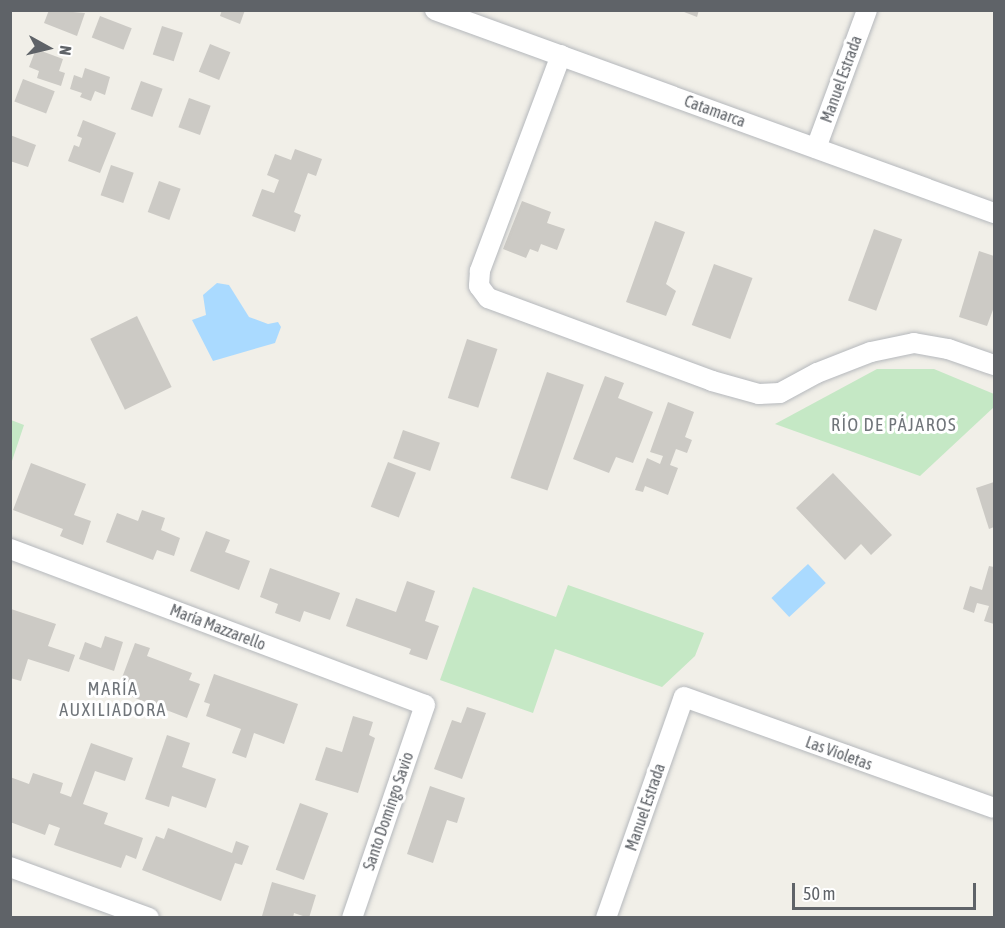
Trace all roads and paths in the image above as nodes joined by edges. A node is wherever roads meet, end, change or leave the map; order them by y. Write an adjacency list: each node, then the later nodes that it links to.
1 (435, 10): 3 (street, Catamarca)
2 (867, 10): 4 (street, Manuel Estrada)
3 (561, 55): 4 (street, Catamarca); 6 (street)
4 (816, 148): 5 (street, Catamarca)
5 (994, 213)
6 (994, 365)
7 (10, 549): 9 (street, María Mazzarello)
8 (684, 698): 10 (street, Las Violetas); 15 (street, Manuel Estrada)
9 (425, 705): 14 (street, Santo Domingo Savio)
10 (994, 808)
11 (10, 867): 12 (street)
12 (110, 911): 13 (street)
13 (149, 918)
14 (352, 918)
15 (606, 918)

